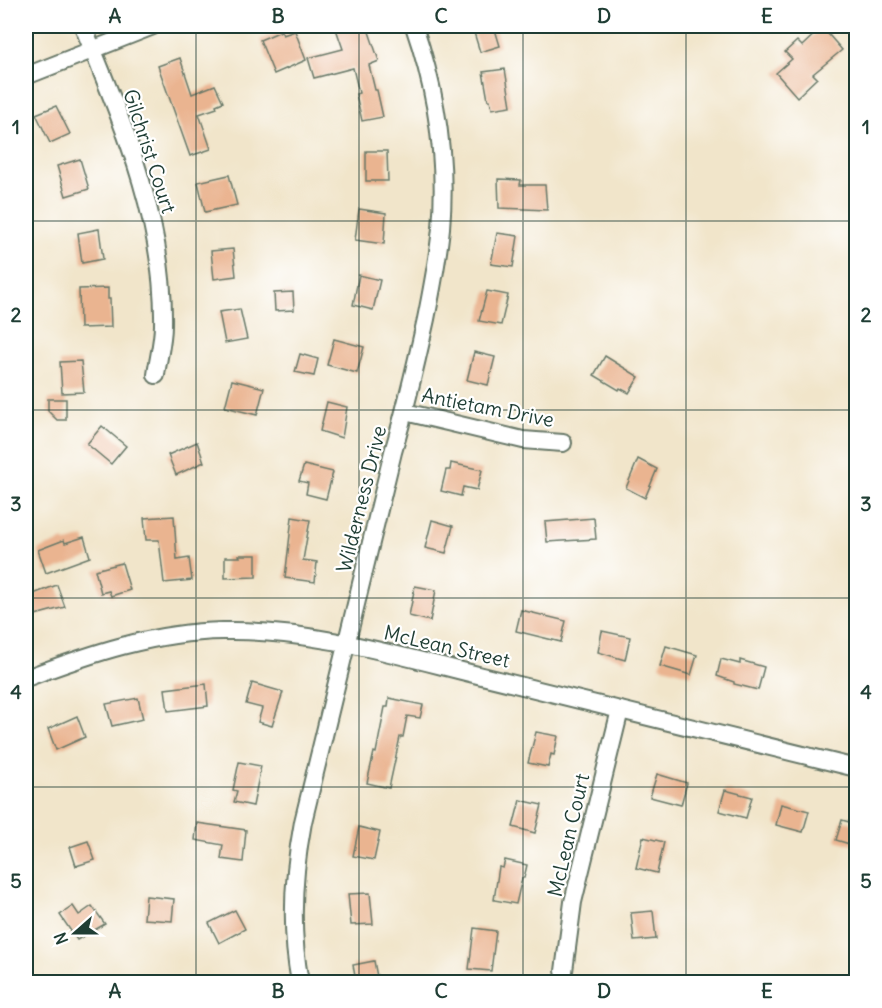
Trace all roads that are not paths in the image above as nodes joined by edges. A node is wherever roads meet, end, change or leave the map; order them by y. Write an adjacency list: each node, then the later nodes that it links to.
1 (83, 26): 4 (street, Gilchrist Court)
2 (153, 26): 4 (street)
3 (414, 26): 7 (street, Wilderness Drive)
4 (93, 49): 5 (street); 6 (street, Gilchrist Court)
5 (26, 76)
6 (156, 375)
7 (405, 412): 8 (street, Antietam Drive); 9 (street, Wilderness Drive)
8 (563, 443)
9 (346, 644): 10 (street, McLean Street); 11 (street, McLean Street); 14 (street, Wilderness Drive)
10 (26, 678)
11 (620, 710): 12 (street, McLean Street); 13 (street, McLean Court)
12 (856, 768)
13 (564, 971)
14 (299, 982)

